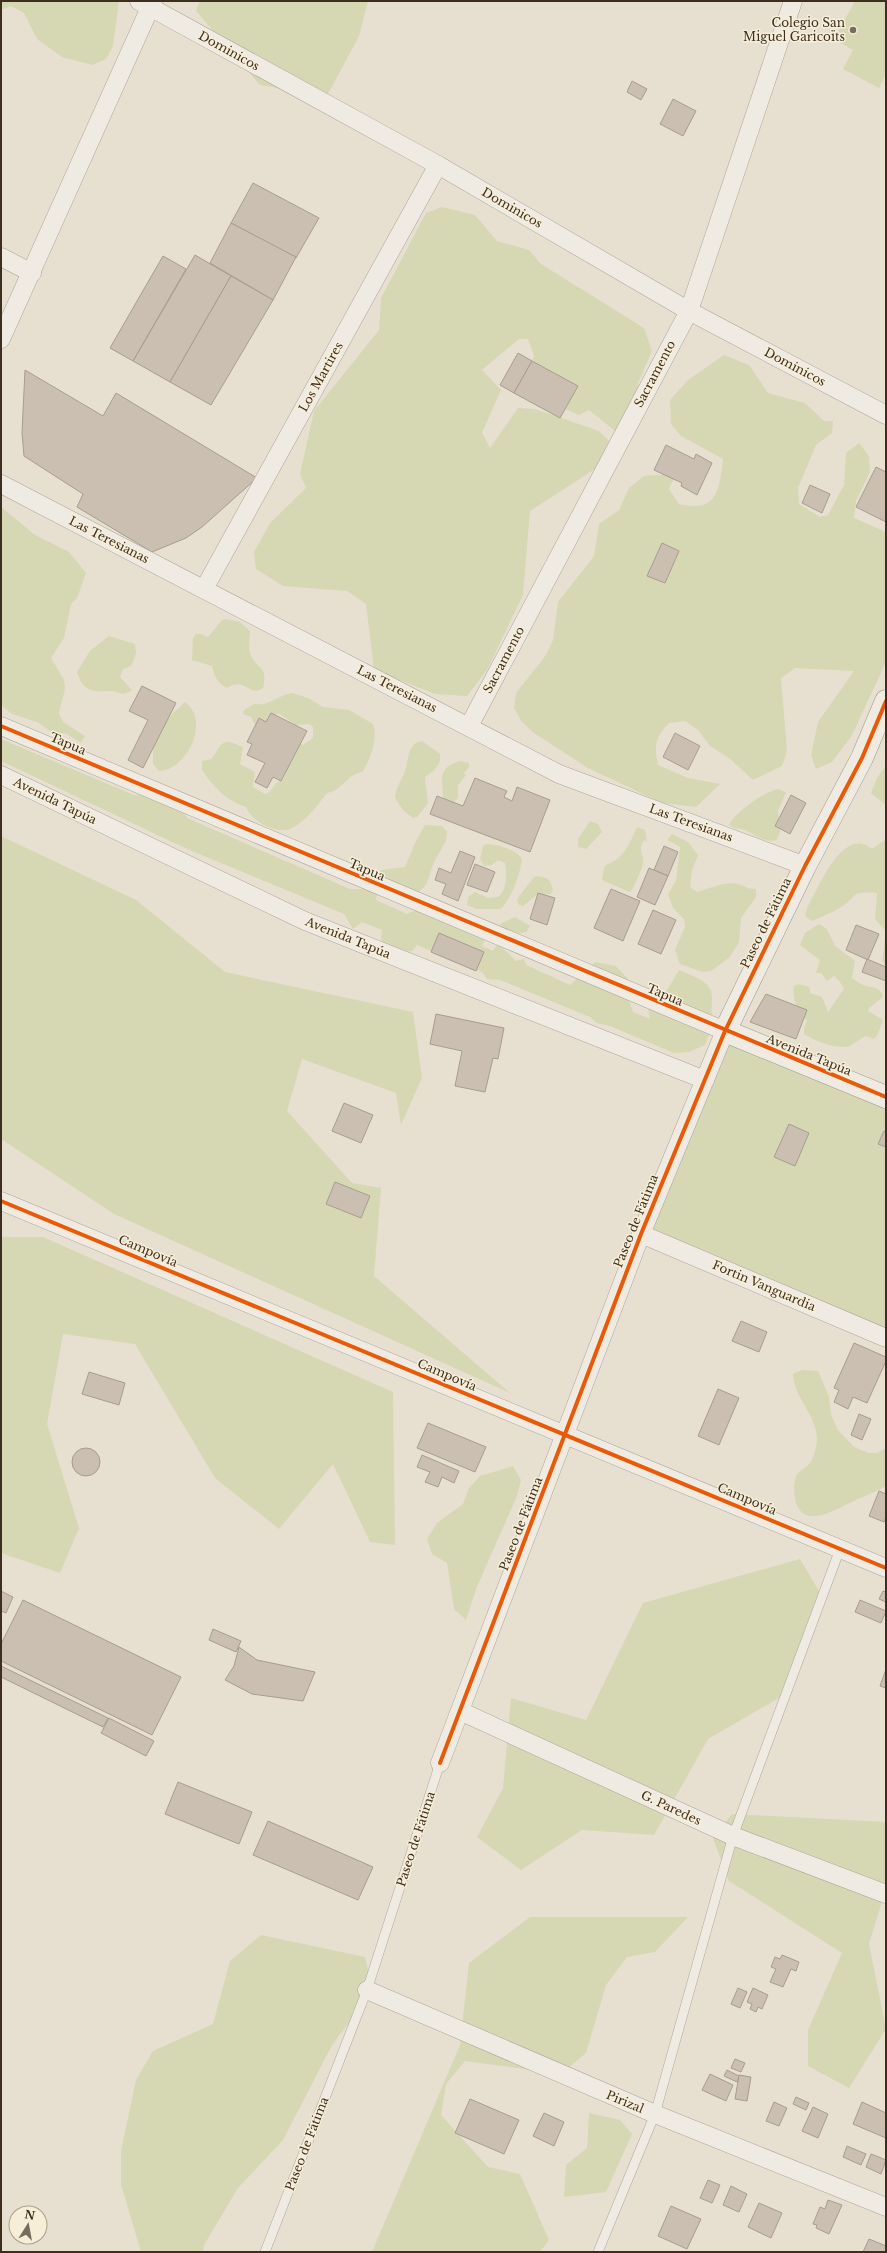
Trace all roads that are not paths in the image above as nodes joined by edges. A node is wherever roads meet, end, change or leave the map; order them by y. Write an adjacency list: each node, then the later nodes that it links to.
1 (793, 1): 6 (street, Sacramento)
2 (147, 3): 3 (street, Dominicos); 5 (street)
3 (438, 165): 6 (street, Dominicos); 10 (street, Los Martires)
4 (1, 257): 5 (street)
5 (32, 273): 7 (street)
6 (689, 311): 8 (street, Dominicos); 13 (street, Sacramento)
7 (1, 339)
8 (886, 415)
9 (1, 484): 10 (street, Las Teresianas)
10 (204, 589): 13 (street, Las Teresianas)
11 (886, 701): 15 (street, Paseo de Fátima)
12 (1, 726): 16 (street, Tapua)
13 (469, 726): 15 (street, Las Teresianas)
14 (1, 775): 17 (street, Avenida Tapúa)
15 (806, 866): 16 (street, Paseo de Fátima)
16 (725, 1031): 17 (street, Paseo de Fátima); 18 (street, Avenida Tapúa)
17 (705, 1080): 20 (street, Paseo de Fátima)
18 (886, 1097)
19 (1, 1201): 22 (street, Campovía)
20 (641, 1234): 21 (street, Fortin Vanguardia); 22 (street, Paseo de Fátima)
21 (886, 1338)
22 (565, 1435): 23 (street, Campovía); 25 (street, Paseo de Fátima)
23 (840, 1549): 24 (street, Campovía); 27 (lane)
24 (886, 1568)
25 (460, 1710): 26 (street, Paseo de Fátima); 27 (street, G. Paredes)
26 (440, 1763): 29 (lane, Paseo de Fátima)
27 (733, 1836): 28 (street, G. Paredes); 30 (lane)
28 (886, 1894)
29 (367, 1990): 30 (street, Pirizal); 32 (lane, Paseo de Fátima)
30 (655, 2114): 31 (street, Pirizal); 33 (lane)
31 (886, 2207)
32 (265, 2252)
33 (598, 2252)

